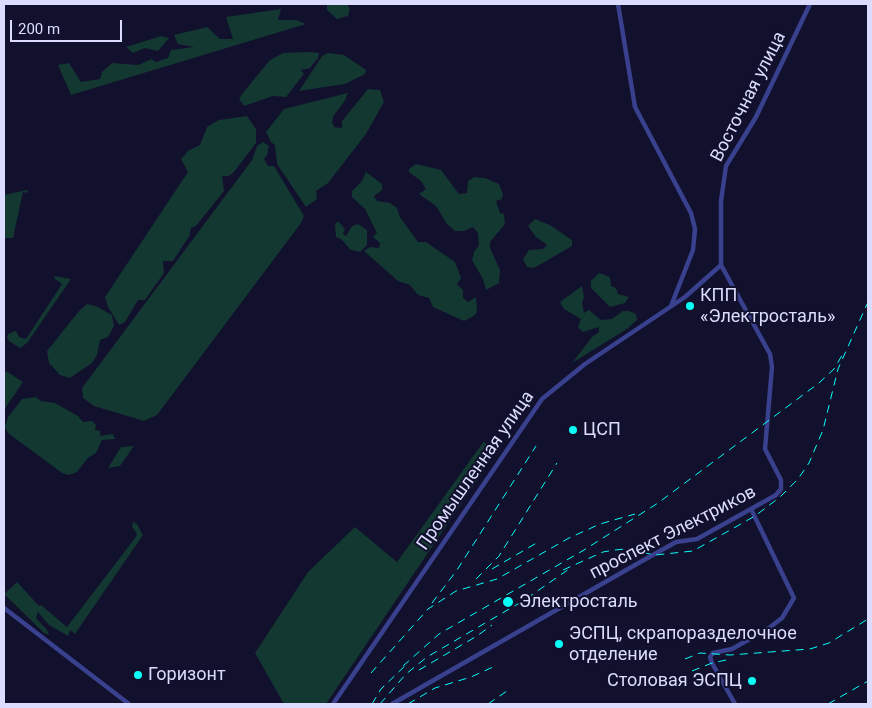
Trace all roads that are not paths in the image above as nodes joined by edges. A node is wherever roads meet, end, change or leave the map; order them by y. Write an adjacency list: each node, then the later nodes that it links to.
1 (618, 4): 4 (street)
2 (810, 4): 3 (street, Восточная улица)
3 (721, 265): 4 (street, Промышленная улица); 5 (street, проспект Электриков)
4 (670, 307): 8 (street, Промышленная улица)
5 (751, 509): 9 (street, проспект Электриков); 10 (street)
6 (4, 608): 7 (street)
7 (129, 704)
8 (333, 704)
9 (392, 704)
10 (735, 704)

